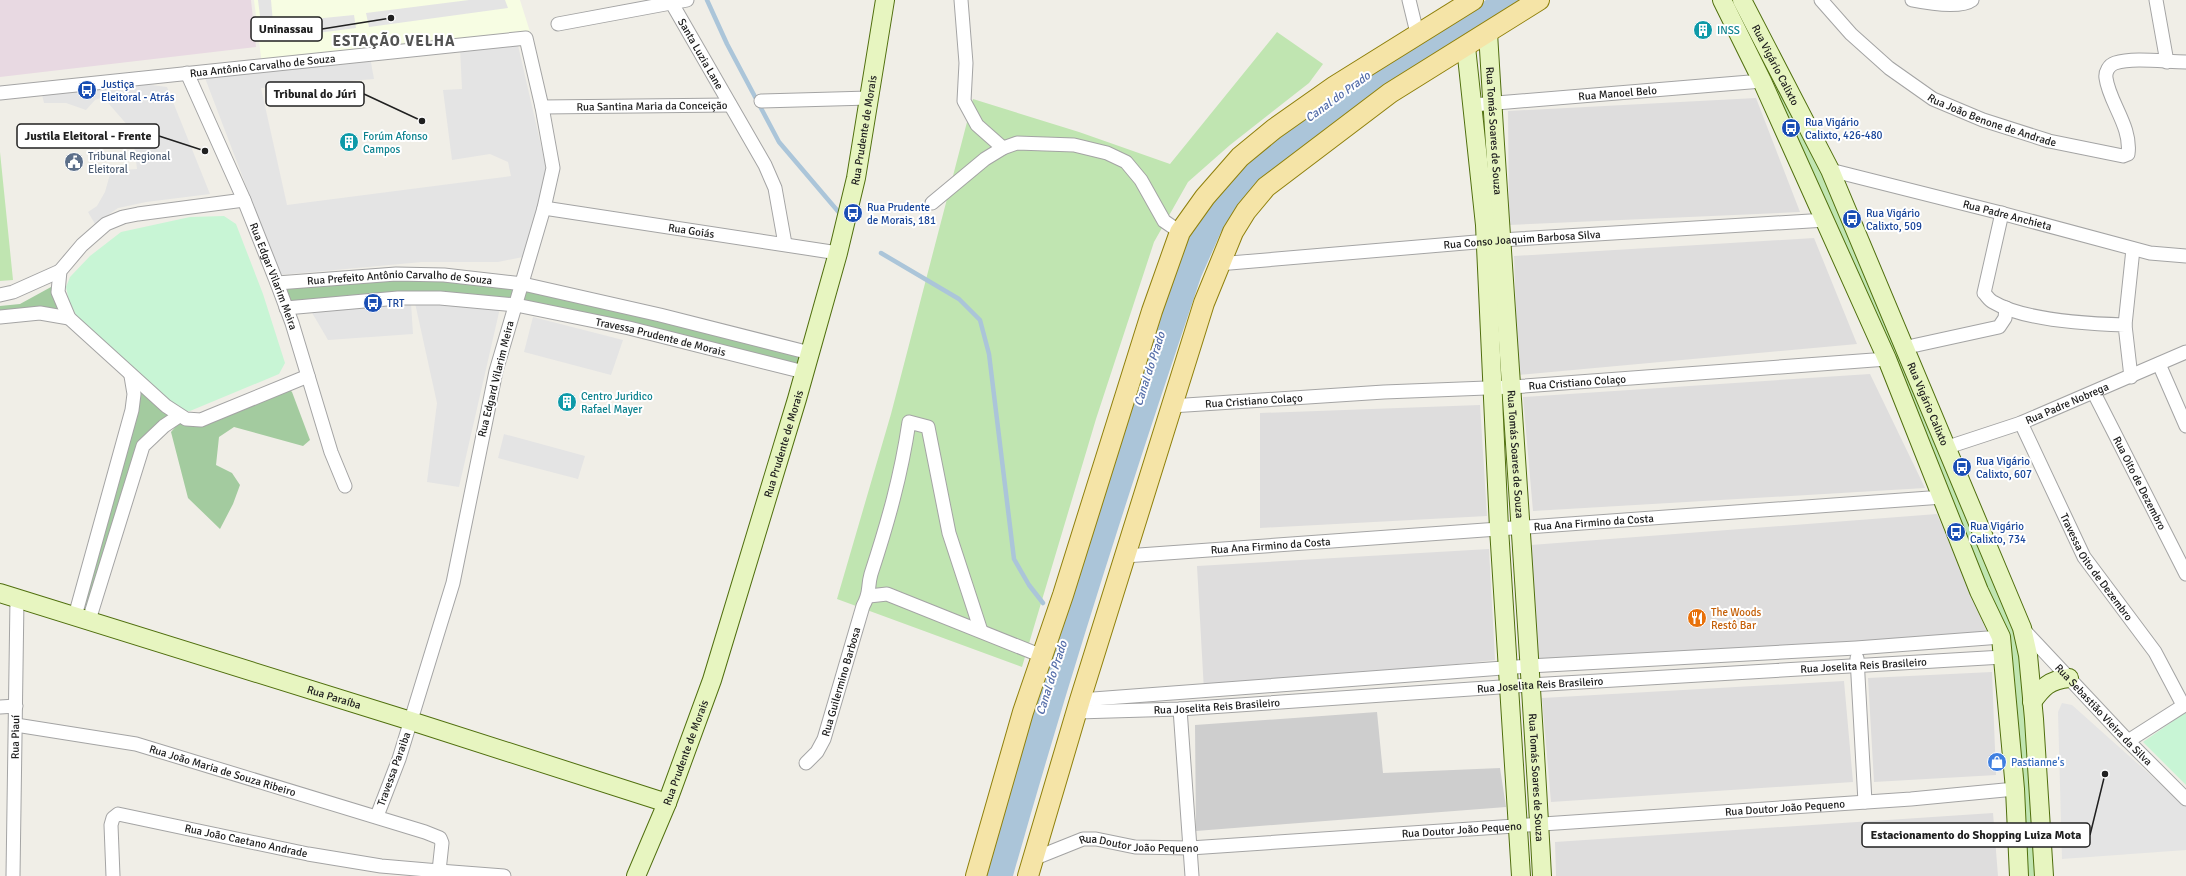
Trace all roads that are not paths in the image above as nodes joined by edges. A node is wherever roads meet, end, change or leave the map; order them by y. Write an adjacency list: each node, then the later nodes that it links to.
1 (688, 0): 13 (street)
2 (885, 0): 24 (street, Rua Prudente de Morais)
3 (961, 0): 30 (street)
4 (1409, 0): 15 (street)
5 (1473, 0): 15 (main road)
6 (1539, 0): 16 (main road)
7 (1722, 0): 22 (street, Rua Vigário Calixto)
8 (1742, 0): 31 (street, Rua Vigário Calixto)
9 (1821, 0): 19 (street, Rua João Benone de Andrade)
10 (1912, 0): 11 (street)
11 (1972, 0)
12 (2156, 0): 19 (street)
13 (671, 2): 14 (street); 27 (street, Santa Luzia Lane)
14 (558, 24)
15 (1417, 33): 37 (main road)
16 (1488, 33): 18 (main road); 26 (street, Rua Tomás Soares de Souza)
17 (526, 38): 21 (street, Rua Antônio Carvalho de Souza); 29 (street, Rua Edgard Vilarim Meira)
18 (1466, 47): 28 (street, Rua Tomás Soares de Souza); 43 (main road)
19 (2167, 62): 20 (street)
20 (2186, 62)
21 (187, 73): 23 (street, Rua Antônio Carvalho de Souza); 32 (street, Rua Edgar Vilarim Meira)
22 (1762, 81): 26 (street, Rua Manoel Belo); 36 (street, Rua Vigário Calixto)
23 (0, 94)
24 (870, 98): 25 (street); 41 (street, Rua Prudente de Morais)
25 (761, 101)
26 (1492, 103): 28 (street, Rua Manoel Belo); 38 (street, Rua Tomás Soares de Souza)
27 (730, 105): 29 (street, Rua Santina Maria da Conceição); 39 (street, Rua Santina Maria da Conceição)
28 (1474, 105): 38 (street, Rua Tomás Soares de Souza)
29 (542, 107): 34 (street, Rua Edgard Vilarim Meira)
30 (1003, 148): 33 (street); 37 (street)
31 (1830, 170): 35 (street, Rua Padre Anchieta); 54 (street, Rua Vigário Calixto)
32 (244, 200): 44 (street); 45 (street, Rua Edgar Vilarim Meira)
33 (932, 204)
34 (544, 208): 39 (street, Rua Goiás); 46 (street, Rua Edgard Vilarim Meira)
35 (2002, 213): 40 (street, Rua Padre Anchieta); 50 (street)
36 (1826, 220): 38 (street, Rua Conso Joaquim Barbosa Silva); 57 (street, Rua Vigário Calixto)
37 (1180, 232): 85 (main road)
38 (1492, 241): 43 (street, Rua Conso Joaquim Barbosa Silva); 63 (street, Rua Tomás Soares de Souza); 64 (street, Rua Tomás Soares de Souza)
39 (785, 244): 41 (street, Rua Goiás)
40 (2133, 249): 42 (street, Rua Padre Anchieta); 53 (street)
41 (838, 254): 56 (street, Rua Prudente de Morais)
42 (2186, 256)
43 (1218, 264): 66 (main road)
44 (60, 271): 47 (street); 52 (street)
45 (277, 283): 46 (street, Rua Prefeito Antônio Carvalho de Souza); 49 (street, Rua Edgar Vilarim Meira)
46 (523, 284): 48 (street, Rua Edgard Vilarim Meira); 56 (street, Travessa Prudente de Morais)
47 (0, 295)
48 (516, 305): 49 (street, Rua Prefeito Antônio Carvalho de Souza); 59 (street, Travessa Prudente de Morais); 99 (street, Rua Edgard Vilarim Meira)
49 (286, 308): 61 (street, Rua Edgar Vilarim Meira)
50 (2006, 308): 53 (street); 54 (street)
51 (0, 317): 52 (street)
52 (69, 318): 60 (street)
53 (2125, 325): 62 (street)
54 (1904, 348): 70 (street, Rua Vigário Calixto)
55 (2186, 352): 58 (street, Rua Padre Nobrega)
56 (810, 353): 59 (street, Rua Prudente de Morais)
57 (1887, 359): 64 (street, Rua Cristiano Colaço); 72 (street, Rua Vigário Calixto)
58 (2159, 364): 62 (street, Rua Padre Nobrega); 69 (street)
59 (804, 372): 106 (street, Rua Prudente de Morais)
60 (132, 376): 67 (street); 80 (street)
61 (308, 376): 67 (street); 71 (street, Rua Edgar Vilarim Meira)
62 (2131, 376): 65 (street, Rua Padre Nobrega)
63 (1492, 386): 64 (street, Rua Cristiano Colaço); 66 (street, Rua Cristiano Colaço); 74 (street, Rua Tomás Soares de Souza)
64 (1512, 387): 73 (street, Rua Tomás Soares de Souza)
65 (2094, 393): 68 (street, Rua Padre Nobrega); 76 (street, Rua Oito de Dezembro)
66 (1171, 406): 75 (main road)
67 (179, 416): 80 (street)
68 (2021, 423): 70 (street, Rua Padre Nobrega); 94 (street, Travessa Oito de Dezembro)
69 (2186, 426)
70 (1945, 448): 81 (street, Rua Vigário Calixto)
71 (345, 486)
72 (1943, 497): 73 (street, Rua Ana Firmino da Costa); 83 (street, Rua Vigário Calixto)
73 (1520, 526): 74 (street, Rua Ana Firmino da Costa); 87 (street, Rua Tomás Soares de Souza)
74 (1499, 528): 75 (street, Rua Ana Firmino da Costa); 89 (street, Rua Tomás Soares de Souza)
75 (1125, 556): 96 (main road)
76 (2186, 574)
77 (0, 593): 79 (street, Rua Paraíba)
78 (869, 596): 82 (street); 82 (street); 102 (street, Rua Guilermino Barbosa)
79 (17, 599): 80 (street, Rua Paraíba); 95 (street, Rua Piauí)
80 (82, 618): 99 (street, Rua Paraíba)
81 (2022, 628): 90 (street, Rua Sebastião Vieira da Silva); 93 (street, Rua Vigário Calixto)
82 (981, 631): 85 (street)
83 (2001, 637): 84 (street, Rua Joselita Reis Brasileiro); 86 (street, Rua Vigário Calixto)
84 (1856, 648): 87 (street, Rua Joselita Reis Brasileiro); 88 (street)
85 (1042, 656): 118 (main road)
86 (2003, 657): 88 (street, Rua Joselita Reis Brasileiro); 103 (street, Rua Vigário Calixto)
87 (1529, 666): 89 (street, Rua Joselita Reis Brasileiro); 91 (street, Rua Tomás Soares de Souza)
88 (1858, 667): 91 (street, Rua Joselita Reis Brasileiro); 105 (street)
89 (1509, 668): 92 (street, Rua Tomás Soares de Souza); 96 (street, Rua Joselita Reis Brasileiro)
90 (2069, 678): 93 (street); 101 (street, Rua Sebastião Vieira da Silva)
91 (1530, 685): 92 (street, Rua Joselita Reis Brasileiro); 108 (street, Rua Tomás Soares de Souza)
92 (1510, 687): 98 (street, Rua Joselita Reis Brasileiro); 109 (street, Rua Tomás Soares de Souza)
93 (2032, 702): 123 (street, Rua Vigário Calixto)
94 (2185, 704): 101 (street)
95 (16, 706): 97 (street); 100 (street, Rua Piauí)
96 (1078, 706): 98 (street, Rua Joselita Reis Brasileiro); 111 (main road)
97 (0, 707)
98 (1180, 709): 110 (street)
99 (411, 721): 106 (street, Rua Paraíba); 107 (street, Travessa Paraiba)
100 (16, 725): 107 (street, Rua João Maria de Souza Ribeiro); 114 (street, Rua Piauí)
101 (2128, 741): 104 (street, Rua Sebastião Vieira da Silva)
102 (806, 763)
103 (2015, 789): 105 (street, Rua Doutor João Pequeno); 122 (street, Rua Vigário Calixto)
104 (2186, 799)
105 (1865, 802): 108 (street, Rua Doutor João Pequeno)
106 (667, 803): 117 (street, Rua Prudente de Morais)
107 (377, 816): 113 (street, Rua João Maria de Souza Ribeiro)
108 (1540, 825): 109 (street, Rua Doutor João Pequeno); 121 (street, Rua Tomás Soares de Souza)
109 (1518, 826): 110 (street, Rua Doutor João Pequeno); 120 (street, Rua Tomás Soares de Souza)
110 (1190, 848): 111 (street, Rua Doutor João Pequeno); 119 (street)
111 (1031, 868)
112 (381, 871): 113 (street, Rua João Caetano Andrade); 115 (street, Rua João Caetano Andrade)
113 (439, 871): 116 (street, Rua João Caetano Andrade)
114 (13, 876)
115 (113, 876)
116 (504, 876)
117 (636, 876)
118 (976, 876)
119 (1192, 876)
120 (1521, 876)
121 (1542, 876)
122 (2019, 876)
123 (2044, 876)

